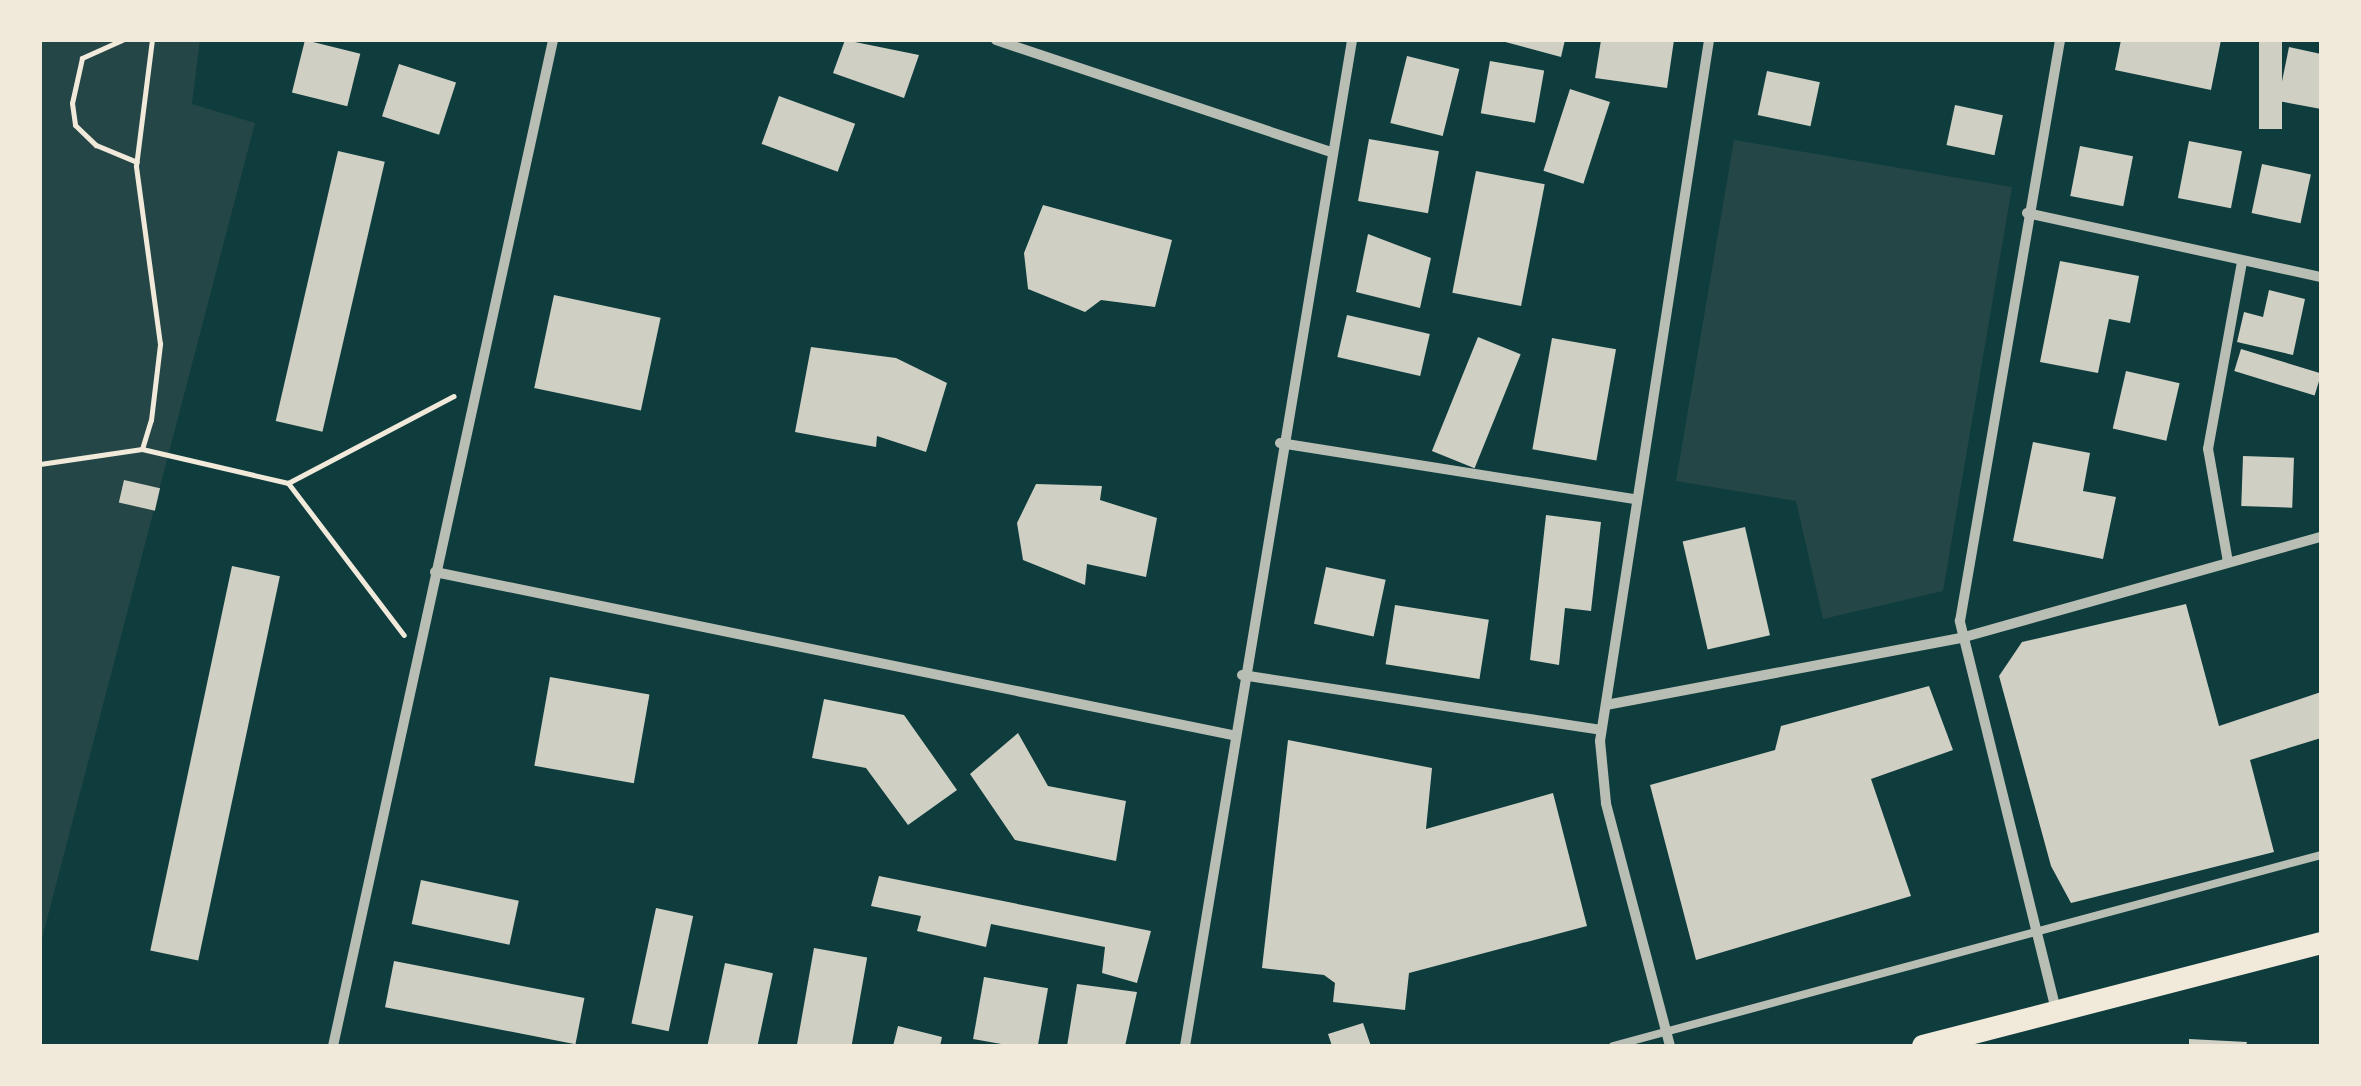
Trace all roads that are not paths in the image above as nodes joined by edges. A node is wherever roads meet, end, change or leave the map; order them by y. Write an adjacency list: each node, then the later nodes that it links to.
1 (553, 40): 14 (street)
2 (996, 40): 6 (street)
3 (1352, 40): 6 (street)
4 (1709, 40): 11 (street)
5 (2060, 40): 7 (street)
6 (1328, 151): 10 (street)
7 (2027, 212): 8 (street); 15 (street)
8 (2242, 261): 9 (street); 13 (street)
9 (2321, 276)
10 (1280, 444): 11 (street); 16 (street)
11 (1635, 500): 17 (street)
12 (2321, 537): 13 (street)
13 (2228, 562): 15 (street)
14 (435, 572): 19 (street); 25 (street)
15 (1960, 638): 17 (street); 21 (street)
16 (1242, 675): 18 (street); 19 (street)
17 (1606, 705): 18 (street)
18 (1601, 730): 24 (street)
19 (1232, 735): 26 (street)
20 (2321, 855): 21 (lane)
21 (2035, 932): 23 (street); 24 (lane)
22 (2321, 943): 23 (main road)
23 (2056, 1010): 29 (main road)
24 (1666, 1032): 27 (lane); 28 (street)
25 (333, 1046)
26 (1186, 1046)
27 (1613, 1046)
28 (1670, 1046)
29 (1923, 1046)

